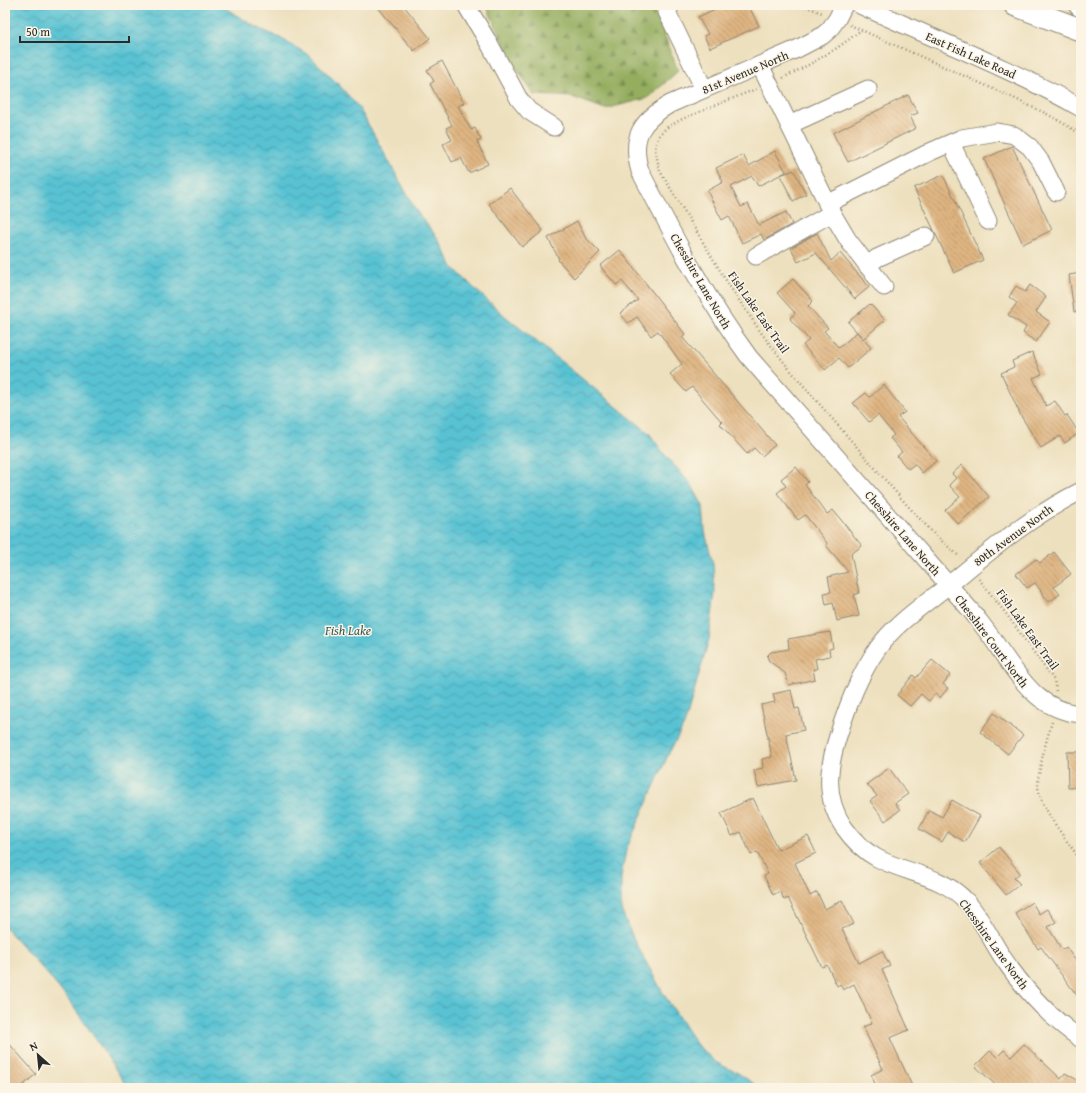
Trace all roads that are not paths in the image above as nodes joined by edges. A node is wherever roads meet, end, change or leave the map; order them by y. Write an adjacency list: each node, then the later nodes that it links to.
1 (466, 5): 12 (street)
2 (671, 5): 8 (street)
3 (844, 5): 7 (street, 81st Avenue North)
4 (860, 5): 10 (street, East Fish Lake Road)
5 (1015, 5): 6 (highway)
6 (1081, 30)
7 (760, 65): 8 (street, 81st Avenue North); 11 (street)
8 (704, 89): 13 (street, 81st Avenue North)
9 (868, 89): 11 (street)
10 (1081, 108)
11 (789, 125): 16 (street)
12 (554, 127)
13 (639, 132): 23 (street, Chesshire Lane North)
14 (951, 143): 15 (street); 16 (street); 17 (street)
15 (1056, 192)
16 (830, 208): 19 (street); 20 (street)
17 (988, 221)
18 (926, 236): 20 (street)
19 (756, 256)
20 (867, 266): 21 (street)
21 (884, 287)
22 (1081, 491): 23 (street, 80th Avenue North)
23 (948, 585): 24 (street, Chesshire Court North); 25 (street, Chesshire Lane North)
24 (1081, 714)
25 (1081, 1039)

